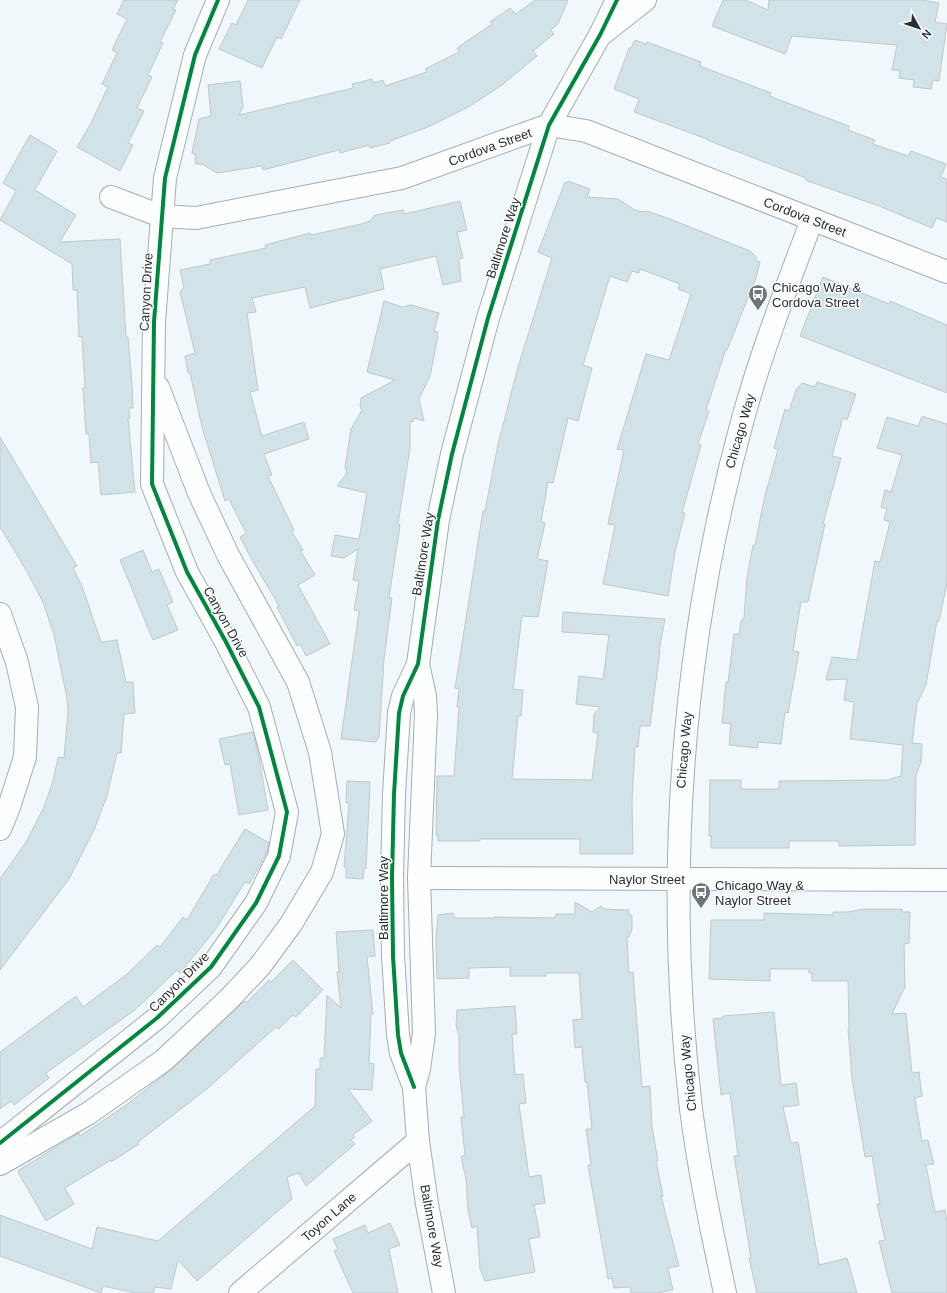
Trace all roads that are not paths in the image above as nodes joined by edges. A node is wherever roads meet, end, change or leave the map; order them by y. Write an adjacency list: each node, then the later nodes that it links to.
1 (218, 0): 7 (street, Canyon Drive)
2 (617, 0): 4 (street, Baltimore Way)
3 (645, 0): 4 (street)
4 (600, 35): 5 (street, Baltimore Way)
5 (549, 125): 7 (street, Cordova Street); 8 (street, Cordova Street); 12 (street, Baltimore Way)
6 (111, 196): 7 (street, Cordova Street)
7 (161, 216): 10 (street, Canyon Drive)
8 (812, 220): 9 (street, Cordova Street); 15 (street, Chicago Way)
9 (947, 272)
10 (154, 377): 19 (street, Canyon Drive); 20 (street, Canyon Drive)
11 (0, 614): 13 (street)
12 (418, 664): 14 (street, Baltimore Way); 17 (street, Baltimore Way)
13 (0, 830)
14 (418, 878): 15 (street, Naylor Street); 17 (street, Baltimore Way)
15 (677, 879): 16 (street, Naylor Street); 23 (street, Chicago Way)
16 (947, 880)
17 (414, 1087): 18 (street, Baltimore Way)
18 (418, 1141): 21 (street, Toyon Lane); 22 (street, Baltimore Way)
19 (0, 1142)
20 (0, 1164)
21 (240, 1293)
22 (444, 1293)
23 (725, 1293)

